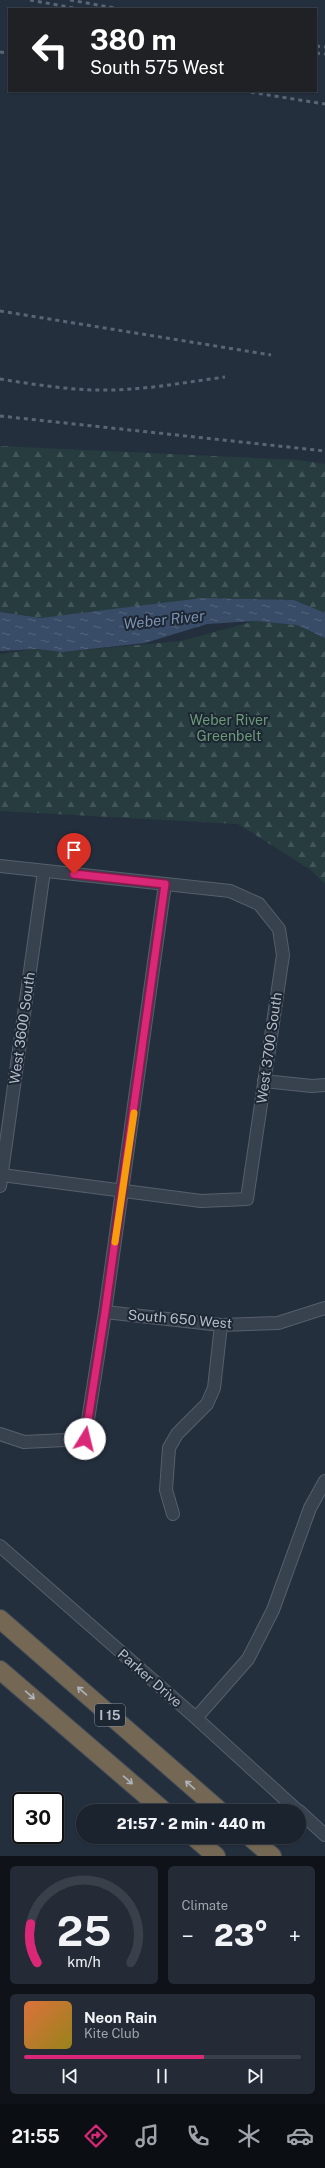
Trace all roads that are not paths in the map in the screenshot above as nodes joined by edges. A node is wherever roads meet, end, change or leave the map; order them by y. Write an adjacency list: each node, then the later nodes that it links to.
1 (0, 866): 2 (street)
2 (44, 871): 3 (street); 6 (street, West 3600 South)
3 (165, 884): 4 (street, West 3700 South); 7 (street)
4 (264, 1081): 5 (street); 7 (street, West 3700 South)
5 (325, 1085)
6 (1, 1180): 7 (street)
7 (123, 1191): 9 (street)
8 (325, 1308): 10 (street, South 650 West)
9 (105, 1312): 10 (street, South 650 West); 11 (street)
10 (221, 1325): 13 (street)
11 (0, 1434)
12 (325, 1480): 17 (street)
13 (173, 1514)
14 (0, 1546): 17 (street, Parker Drive)
15 (0, 1619): 19 (highway, I 15, one-way to 15)
16 (0, 1670): 18 (highway, I 15, one-way to 18)
17 (196, 1718): 20 (street, Parker Drive)
18 (156, 1804)
19 (212, 1804)
20 (291, 1804)
21 (306, 1817): 22 (street, Parker Drive)
22 (325, 1835)
23 (202, 1844): 25 (highway)
24 (258, 1844): 26 (highway)
25 (216, 1856)
26 (272, 1856)

